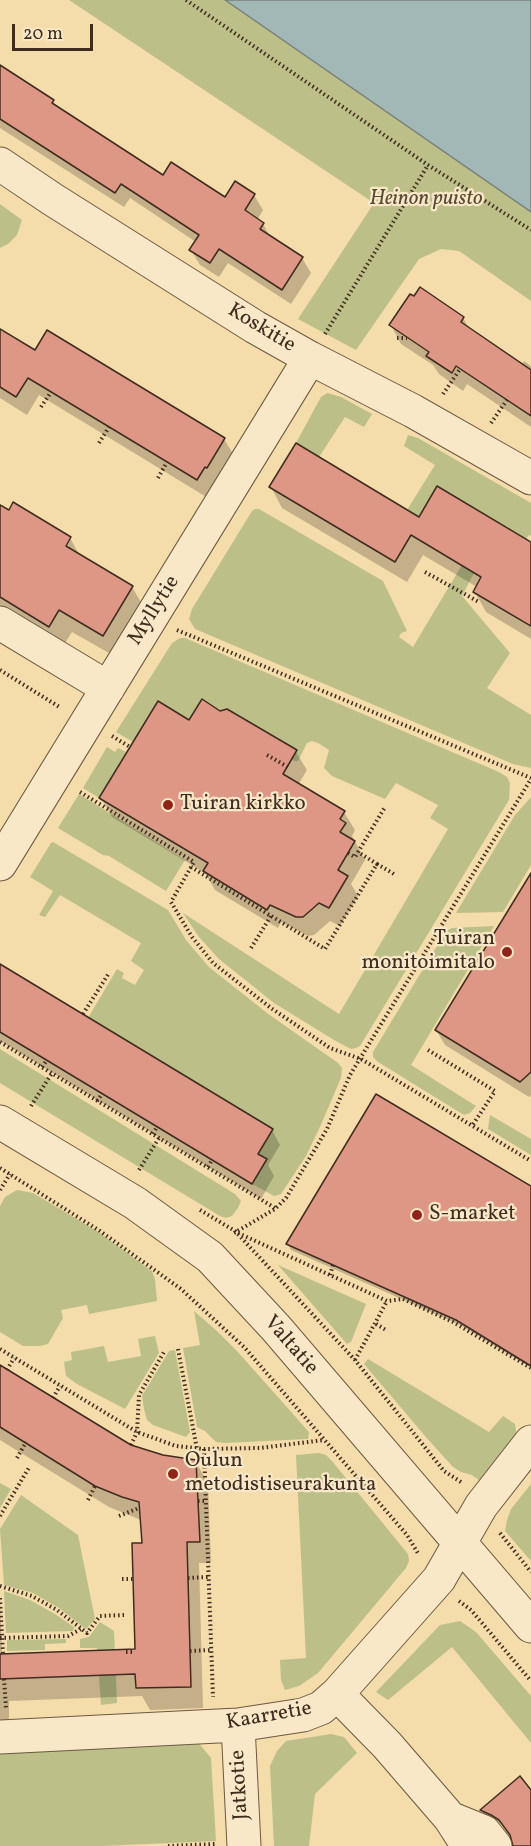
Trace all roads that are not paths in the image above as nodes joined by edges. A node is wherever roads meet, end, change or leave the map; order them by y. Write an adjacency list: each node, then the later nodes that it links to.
1 (0, 164): 2 (street, Koskitie)
2 (310, 358): 3 (street, Koskitie); 5 (street, Myllytie)
3 (531, 478)
4 (0, 622): 5 (street)
5 (108, 688): 6 (street, Myllytie)
6 (0, 864)
7 (0, 1122): 9 (street, Valtatie)
8 (531, 1442): 9 (street, Kaarretie)
9 (460, 1542): 10 (street, Valtatie); 11 (street, Kaarretie)
10 (531, 1626)
11 (337, 1694): 12 (street, Kaarretie); 14 (street)
12 (225, 1716): 13 (street, Kaarretie); 15 (street, Jatkotie)
13 (3, 1727)
14 (450, 1818): 16 (street); 17 (street)
15 (244, 1846)
16 (468, 1846)
17 (495, 1846)

